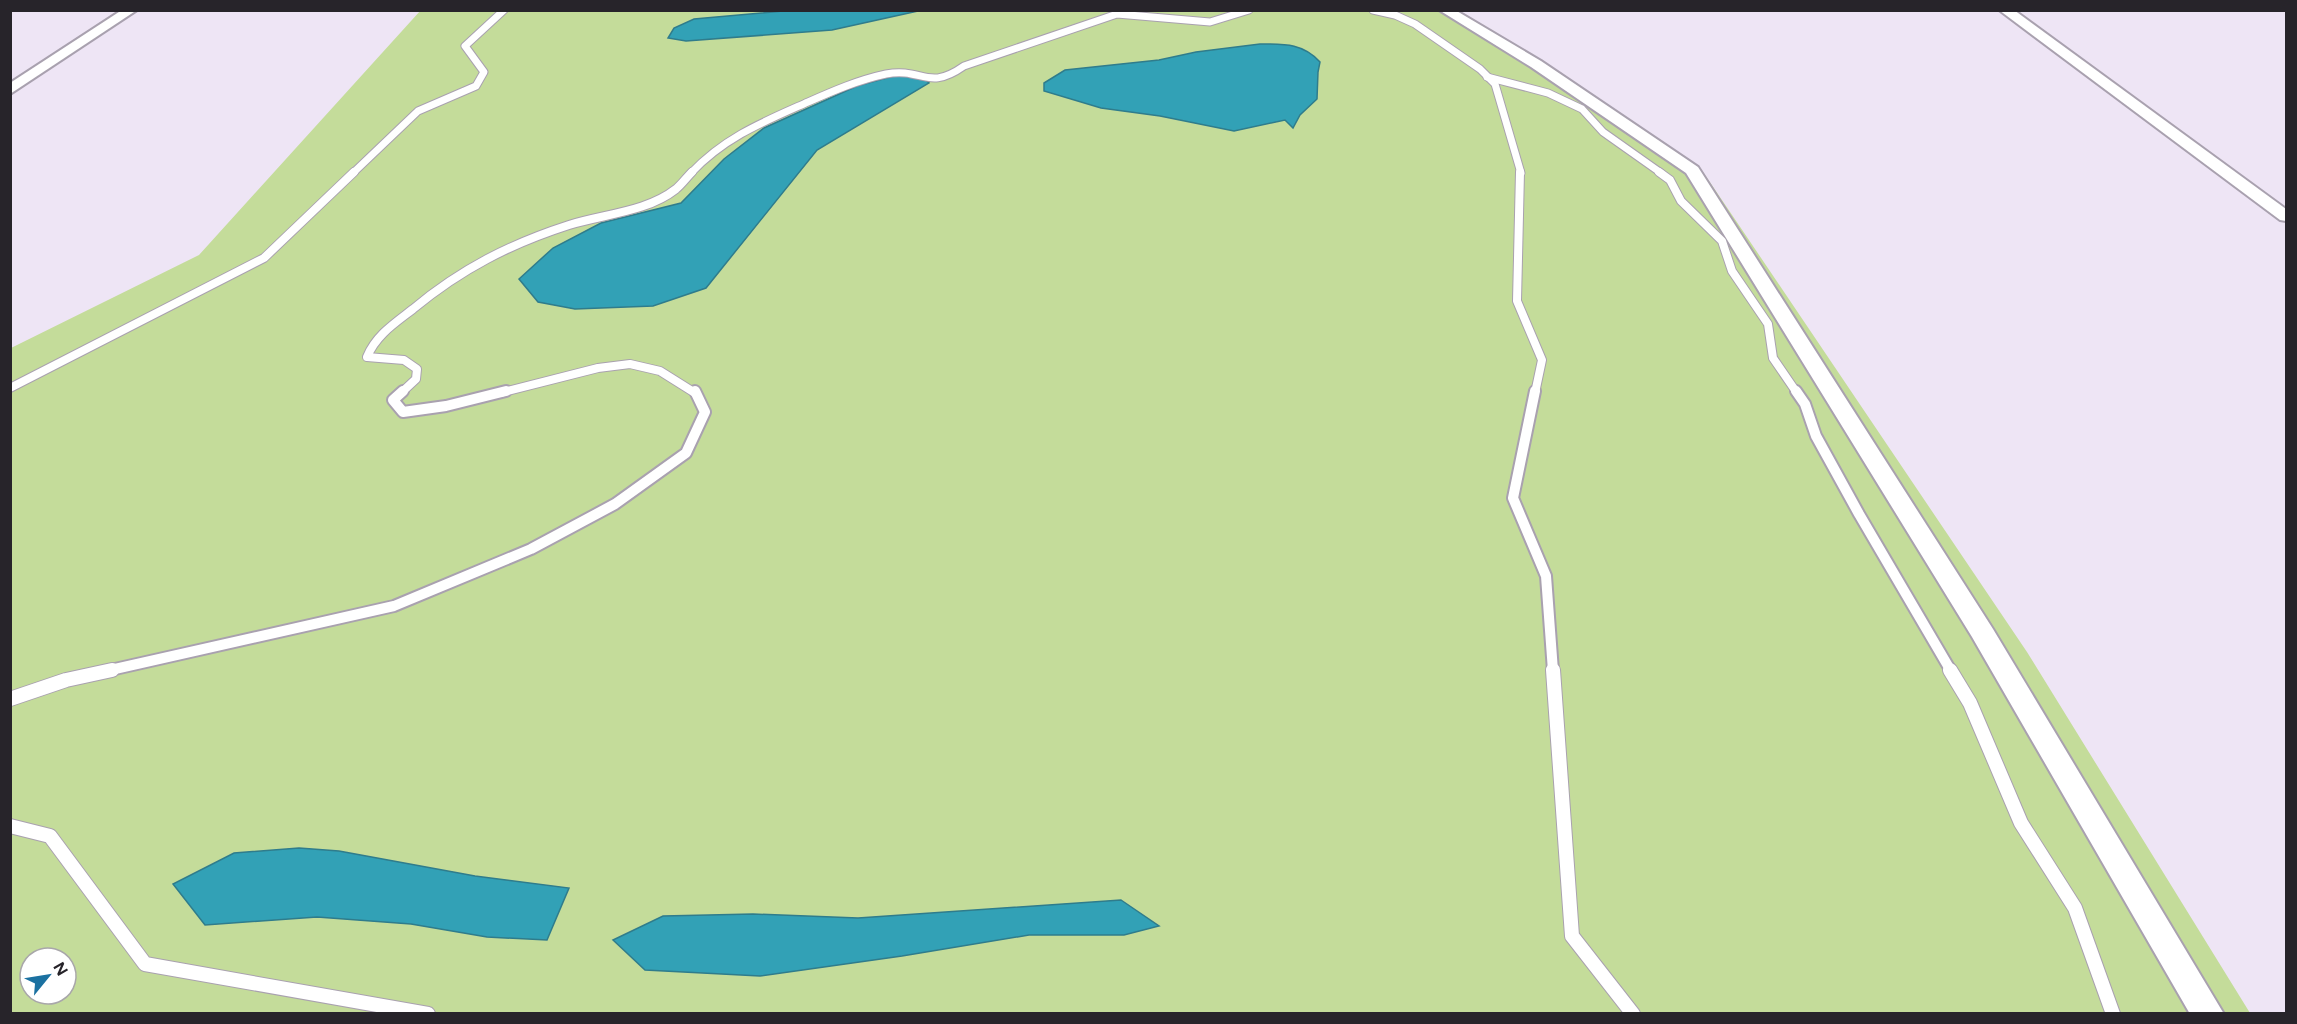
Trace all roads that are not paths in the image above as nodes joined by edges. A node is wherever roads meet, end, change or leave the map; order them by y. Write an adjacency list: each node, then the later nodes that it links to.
1 (130, 10): 8 (street)
2 (504, 10): 10 (lane)
3 (1249, 10): 11 (lane)
4 (1373, 10): 7 (lane)
5 (1445, 10): 16 (street)
6 (2005, 10): 9 (street)
7 (1487, 77): 14 (lane); 15 (lane)
8 (10, 90)
9 (2286, 216)
10 (10, 388)
11 (10, 699)
12 (10, 826): 13 (lane)
13 (428, 1014)
14 (1633, 1014)
15 (2113, 1014)
16 (2208, 1014)

